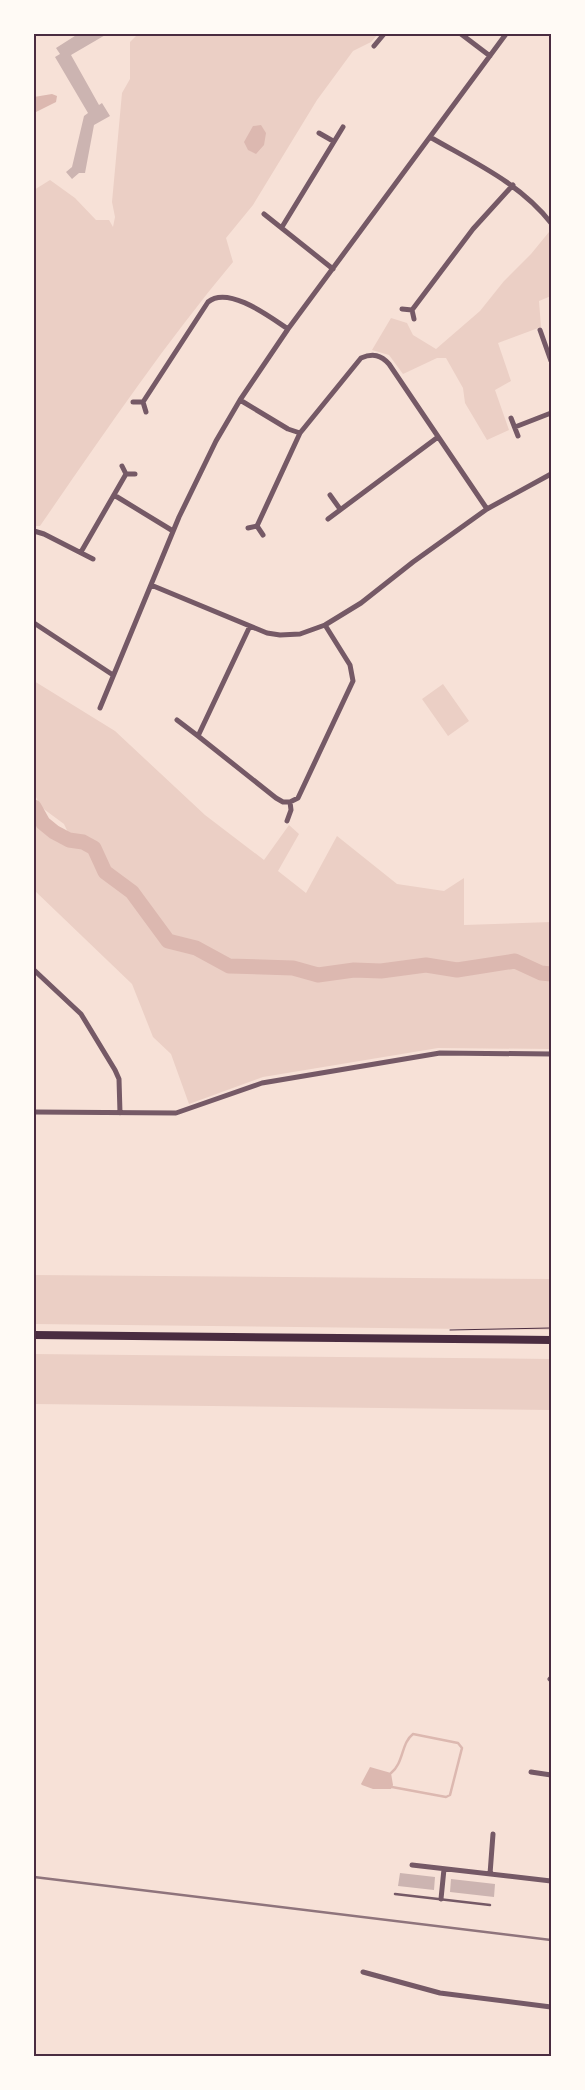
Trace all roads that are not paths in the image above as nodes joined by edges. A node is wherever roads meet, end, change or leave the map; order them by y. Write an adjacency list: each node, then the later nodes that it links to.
1 (384, 34): 4 (street)
2 (461, 34): 5 (street)
3 (506, 34): 5 (street)
4 (374, 46)
5 (490, 56): 8 (street)
6 (343, 127): 9 (street)
7 (319, 133): 9 (street)
8 (430, 137): 10 (street); 14 (street)
9 (333, 142): 13 (street)
10 (513, 185): 12 (street); 16 (street)
11 (264, 214): 13 (street)
12 (551, 223)
13 (282, 227): 14 (street)
14 (333, 268): 18 (street)
15 (402, 308): 16 (street)
16 (412, 310): 17 (street)
17 (414, 319)
18 (288, 329): 23 (street); 25 (street)
19 (540, 330): 21 (street)
20 (551, 336): 21 (street)
21 (543, 338): 22 (street)
22 (551, 361)
23 (240, 400): 30 (street); 45 (street)
24 (132, 402): 25 (street)
25 (142, 402): 26 (street)
26 (146, 412)
27 (551, 414): 29 (street)
28 (511, 418): 29 (street)
29 (515, 427): 31 (street)
30 (300, 433): 32 (street); 42 (street)
31 (518, 436)
32 (438, 437): 39 (street); 40 (street)
33 (122, 466): 34 (street)
34 (126, 474): 35 (street); 37 (street)
35 (135, 474)
36 (551, 474): 40 (street)
37 (114, 495): 45 (street); 47 (street)
38 (330, 495): 39 (street)
39 (340, 509): 41 (street)
40 (487, 509): 51 (street)
41 (328, 519)
42 (257, 526): 43 (street); 46 (street)
43 (248, 528)
44 (34, 531): 47 (street)
45 (173, 531): 49 (street)
46 (263, 535)
47 (81, 552): 48 (street)
48 (93, 559)
49 (151, 585): 52 (street); 53 (street)
50 (34, 623): 53 (street)
51 (325, 625): 52 (street); 57 (street)
52 (250, 626): 56 (street)
53 (113, 675): 54 (street)
54 (100, 708)
55 (177, 720): 56 (street)
56 (198, 736): 57 (street)
57 (290, 802): 58 (street)
58 (287, 820)
59 (34, 970): 62 (street)
60 (551, 1054): 62 (street)
61 (34, 1112): 62 (street)
62 (120, 1113)
63 (34, 1336): 64 (main road)
64 (551, 1340)
65 (530, 1772): 66 (street)
66 (551, 1775)
67 (492, 1834): 70 (street)
68 (412, 1865): 69 (street)
69 (444, 1868): 70 (street); 73 (street)
70 (490, 1874): 71 (street)
71 (551, 1881)
72 (395, 1894): 73 (lane)
73 (441, 1899): 74 (lane)
74 (490, 1905)
75 (363, 1972): 76 (street)
76 (551, 2007)

